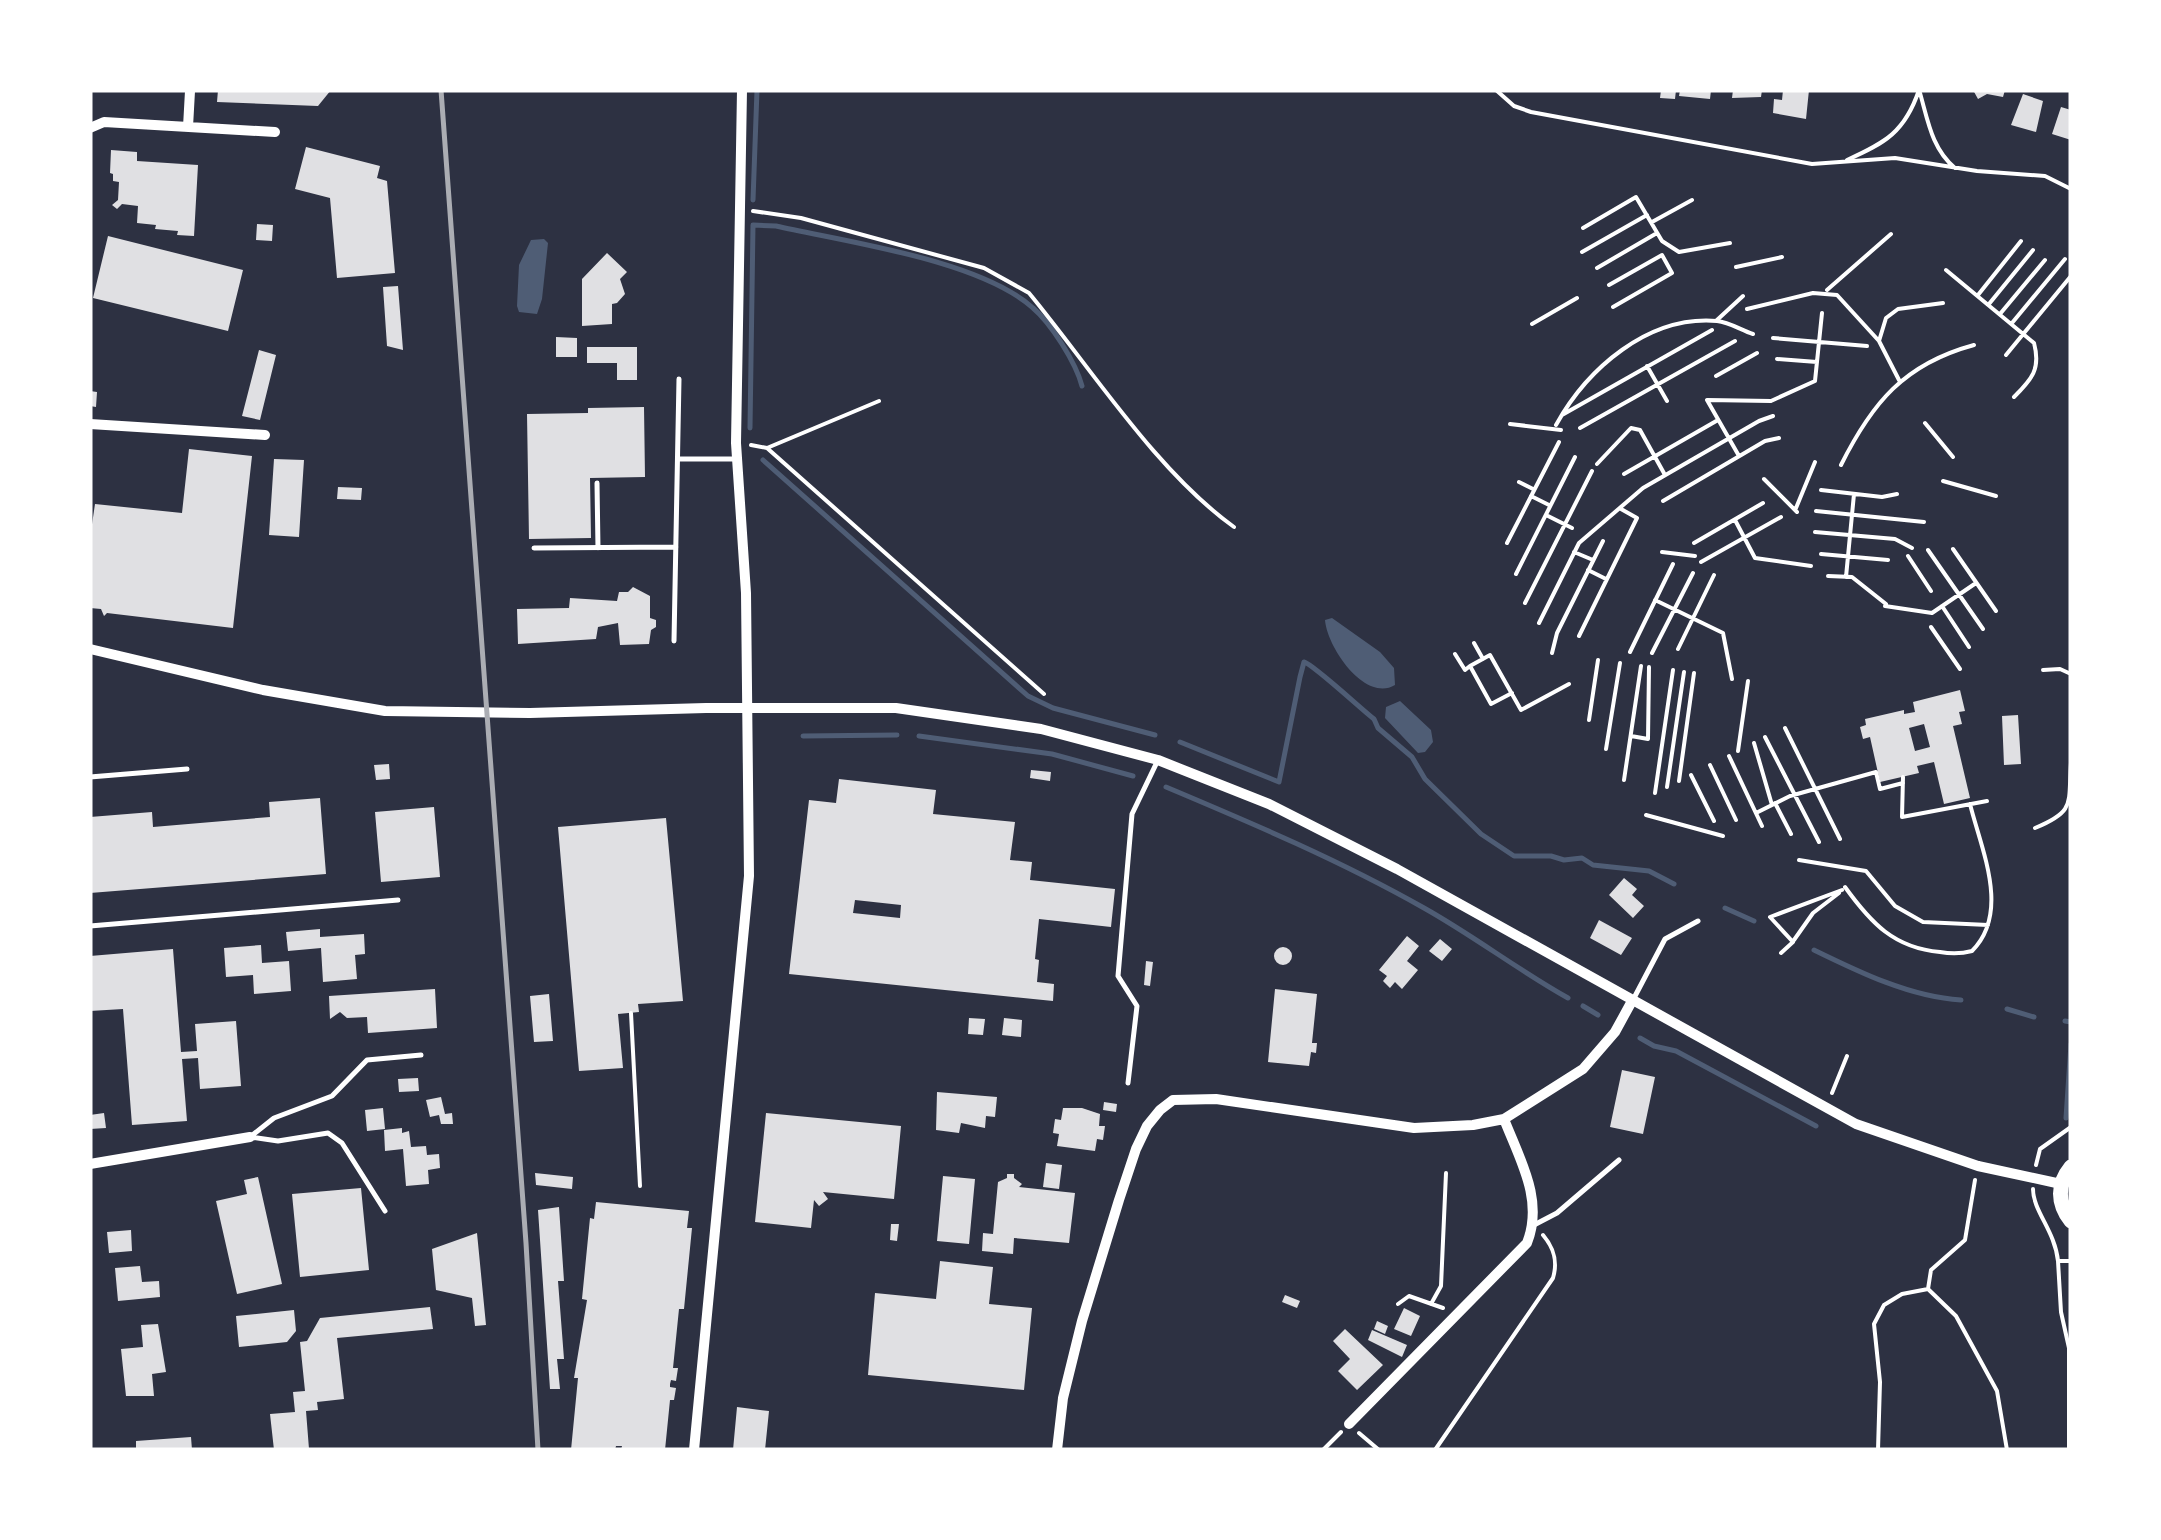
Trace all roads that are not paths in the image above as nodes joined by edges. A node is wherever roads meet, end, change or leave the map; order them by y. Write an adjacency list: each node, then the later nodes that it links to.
1 (742, 90): 9 (street)
2 (190, 91): 3 (street)
3 (188, 127): 4 (street); 5 (street)
4 (90, 128)
5 (275, 132)
6 (679, 378): 10 (lane)
7 (90, 424): 8 (street)
8 (266, 435)
9 (736, 459): 10 (lane); 17 (street)
10 (678, 460): 12 (lane)
11 (597, 483): 14 (lane)
12 (676, 547): 14 (lane); 15 (lane)
13 (534, 548): 14 (lane)
14 (598, 548)
15 (674, 641)
16 (90, 649): 17 (street)
17 (748, 708): 18 (street); 37 (street)
18 (1158, 760): 24 (street); 26 (lane)
19 (187, 768): 20 (lane)
20 (90, 777)
21 (398, 900): 23 (lane)
22 (1698, 921): 24 (lane)
23 (90, 926)
24 (1632, 1001): 27 (street); 32 (street)
25 (422, 1056): 28 (lane)
26 (1128, 1083)
27 (1504, 1119): 35 (street); 38 (street)
28 (250, 1137): 30 (street); 33 (lane)
29 (1618, 1160): 35 (lane)
30 (90, 1164)
31 (2071, 1166): 32 (main road)
32 (2061, 1184): 34 (main road)
33 (384, 1212)
34 (2071, 1221)
35 (1534, 1224): 36 (street)
36 (1349, 1424)
37 (694, 1450)
38 (1057, 1450)

